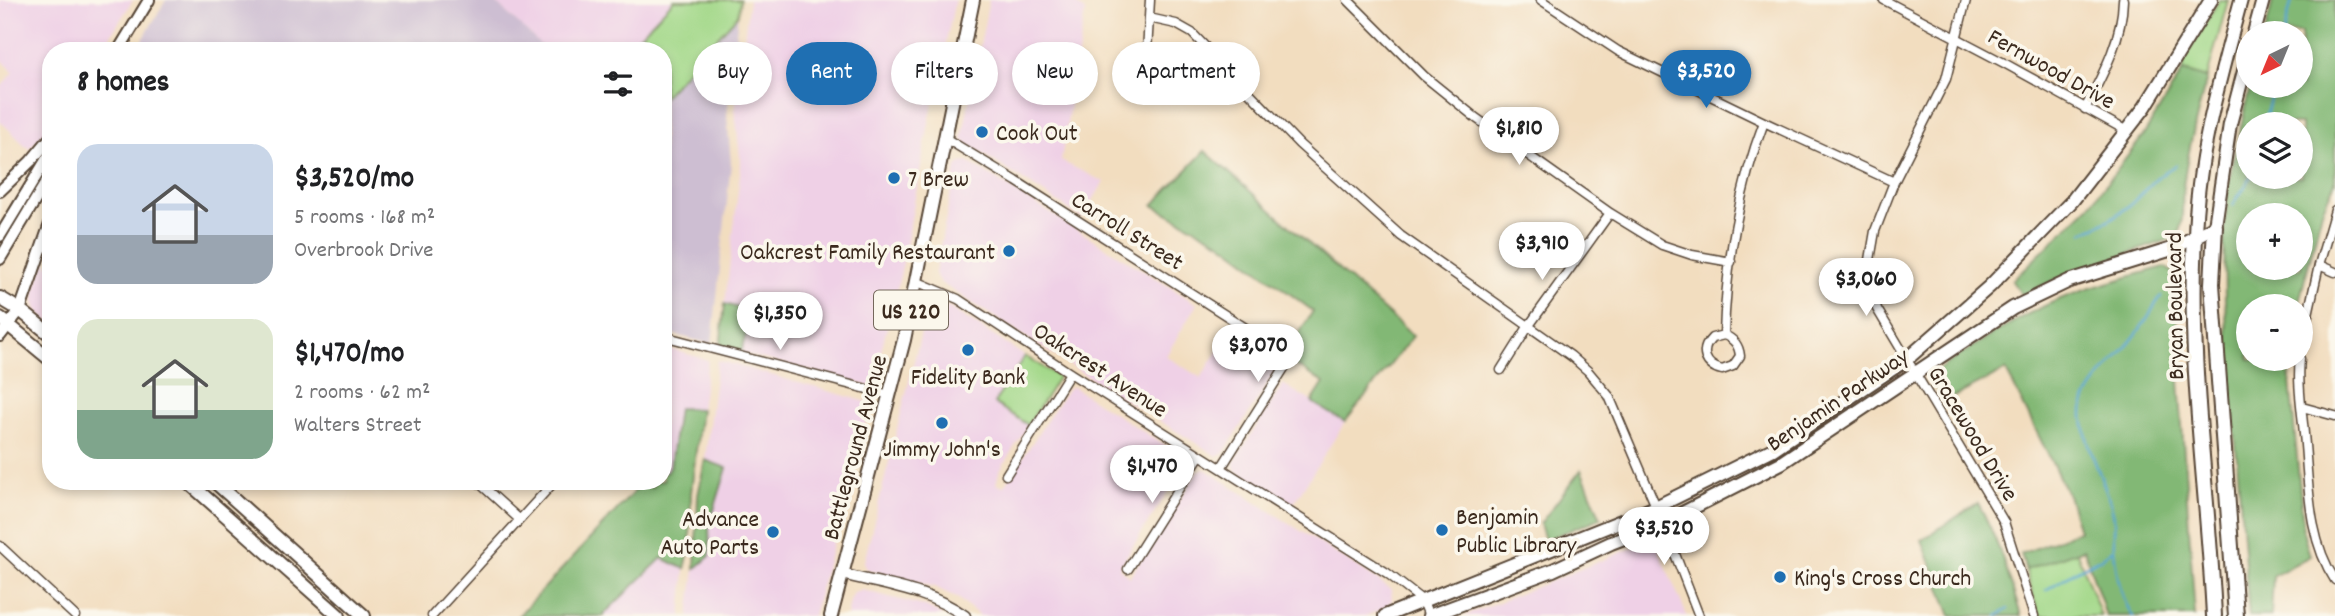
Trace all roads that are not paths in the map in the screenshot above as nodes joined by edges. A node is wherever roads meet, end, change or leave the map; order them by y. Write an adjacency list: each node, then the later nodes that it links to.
1 (149, 0): 15 (main road)
2 (973, 0): 21 (main road, Battleground Avenue / US 220)
3 (1150, 0): 12 (street)
4 (1348, 0): 28 (street)
5 (1541, 0): 19 (street)
6 (1884, 0): 14 (street, Fernwood Drive)
7 (1966, 0): 14 (street, Gracewood Drive)
8 (2123, 0): 18 (street)
9 (2211, 0): 20 (main road, Benjamin Parkway)
10 (2241, 0): 31 (main road, Bryan Boulevard)
11 (2263, 0): 13 (main road)
12 (1149, 18): 16 (street); 42 (street)
13 (2257, 21)
14 (1957, 39): 18 (street, Fernwood Drive); 24 (street, Gracewood Drive)
15 (123, 42)
16 (1148, 42)
17 (2238, 98): 29 (main road)
18 (2085, 109): 20 (street, Fernwood Drive)
19 (1764, 122): 24 (street); 34 (street)
20 (2127, 131): 48 (main road, Benjamin Parkway)
21 (945, 138): 37 (main road, Battleground Avenue / US 220); 57 (street, Carroll Street)
22 (42, 148): 26 (main road)
23 (42, 167): 30 (main road)
24 (1894, 182): 48 (street, Gracewood Drive)
25 (42, 189): 33 (main road)
26 (0, 191)
27 (2335, 210): 35 (street)
28 (1610, 213): 34 (street); 42 (street)
29 (2215, 226): 31 (main road, Benjamin Parkway); 82 (highway, Bryan Boulevard)
30 (0, 236)
31 (2195, 237): 50 (main road, Benjamin Parkway); 81 (highway, Bryan Boulevard)
32 (42, 247): 40 (main road)
33 (0, 259)
34 (1731, 262): 44 (street)
35 (2319, 265): 36 (street); 38 (street)
36 (2335, 272)
37 (918, 282): 52 (street, Oakcrest Avenue); 53 (main road, Battleground Avenue / US 220)
38 (2313, 294)
39 (2, 299): 40 (main road)
40 (20, 310): 41 (main road); 43 (main road)
41 (5, 321): 45 (main road); 47 (main road)
42 (1528, 327): 49 (street); 63 (street)
43 (42, 328)
44 (1724, 335): 44 (street)
45 (0, 336)
46 (672, 338): 53 (street)
47 (42, 352)
48 (1907, 359): 50 (street, Gracewood Drive); 63 (main road, Benjamin Parkway)
49 (1501, 370)
50 (1915, 371): 65 (main road, Benjamin Parkway); 80 (street, Gracewood Drive)
51 (2300, 371): 54 (street)
52 (1070, 373): 56 (street, Oakcrest Avenue); 58 (street)
53 (890, 395): 68 (main road, Battleground Avenue / US 220)
54 (2302, 407): 55 (street); 69 (street)
55 (2335, 416)
56 (1200, 455): 57 (street, Oakcrest Avenue); 67 (street)
57 (1221, 468): 70 (street, Oakcrest Avenue)
58 (1006, 475)
59 (197, 490): 72 (main road)
60 (224, 490): 73 (main road)
61 (487, 490): 64 (street)
62 (546, 490): 64 (street)
63 (1656, 507): 65 (street); 70 (main road, Benjamin Parkway)
64 (519, 519): 74 (street)
65 (1663, 523): 78 (main road, Benjamin Parkway); 79 (street)
66 (0, 546): 71 (street)
67 (1128, 569)
68 (842, 574): 75 (main road, Battleground Avenue / US 220); 76 (street)
69 (2335, 580)
70 (1423, 601): 77 (main road, Benjamin Parkway); 78 (street)
71 (75, 616)
72 (339, 616)
73 (364, 616)
74 (432, 616)
75 (831, 616)
76 (965, 616)
77 (1385, 616)
78 (1429, 616)
79 (1699, 616)
80 (2034, 616)
81 (2214, 616)
82 (2236, 616)

